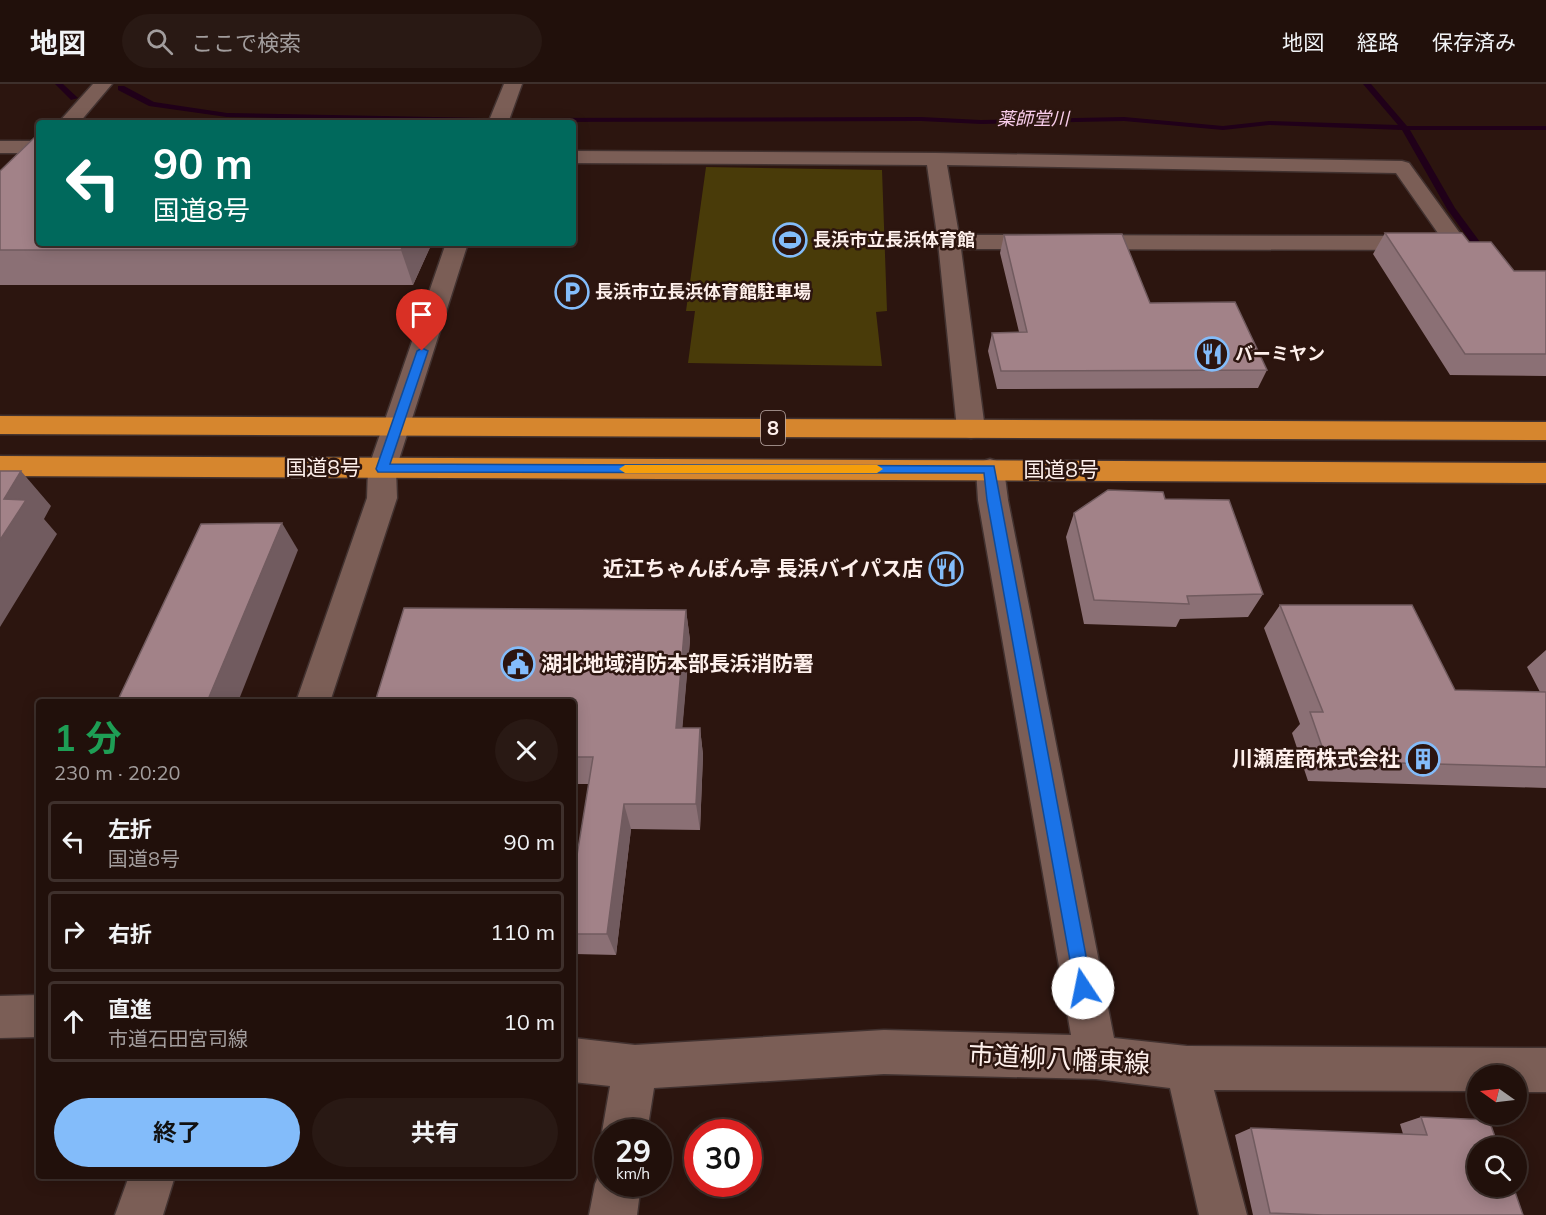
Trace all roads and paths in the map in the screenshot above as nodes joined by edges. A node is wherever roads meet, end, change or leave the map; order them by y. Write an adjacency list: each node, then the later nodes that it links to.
1 (103, 84): 3 (street)
2 (513, 84): 4 (street)
3 (71, 120)
4 (499, 120)
5 (0, 147): 6 (street)
6 (36, 156)
7 (576, 157): 8 (street)
8 (936, 159): 9 (street); 9 (street)
9 (949, 242): 13 (street)
10 (456, 246): 12 (street)
11 (0, 425): 12 (highway, 国道8号 / 8)
12 (398, 425): 13 (highway, 国道8号 / 8); 16 (street)
13 (971, 429): 14 (highway, 国道8号 / 8)
14 (1546, 431)
15 (0, 466): 16 (highway, 国道8号 / 8)
16 (382, 469): 17 (highway, 国道8号 / 8); 19 (street)
17 (990, 469): 18 (highway, 国道8号 / 8); 22 (street)
18 (1546, 473)
19 (314, 699)
20 (36, 1016): 21 (street)
21 (0, 1017)
22 (1096, 1058): 24 (street, 市道柳八幡東線); 25 (street, 市道柳八幡東線)
23 (576, 1060): 24 (street, 市道柳八幡東線)
24 (635, 1067): 27 (street)
25 (1187, 1068): 26 (street, 市道柳八幡東線); 32 (street)
26 (1546, 1070)
27 (627, 1119)
28 (151, 1179): 30 (street)
29 (616, 1197): 31 (street)
30 (139, 1215)
31 (613, 1215)
32 (1223, 1215)

